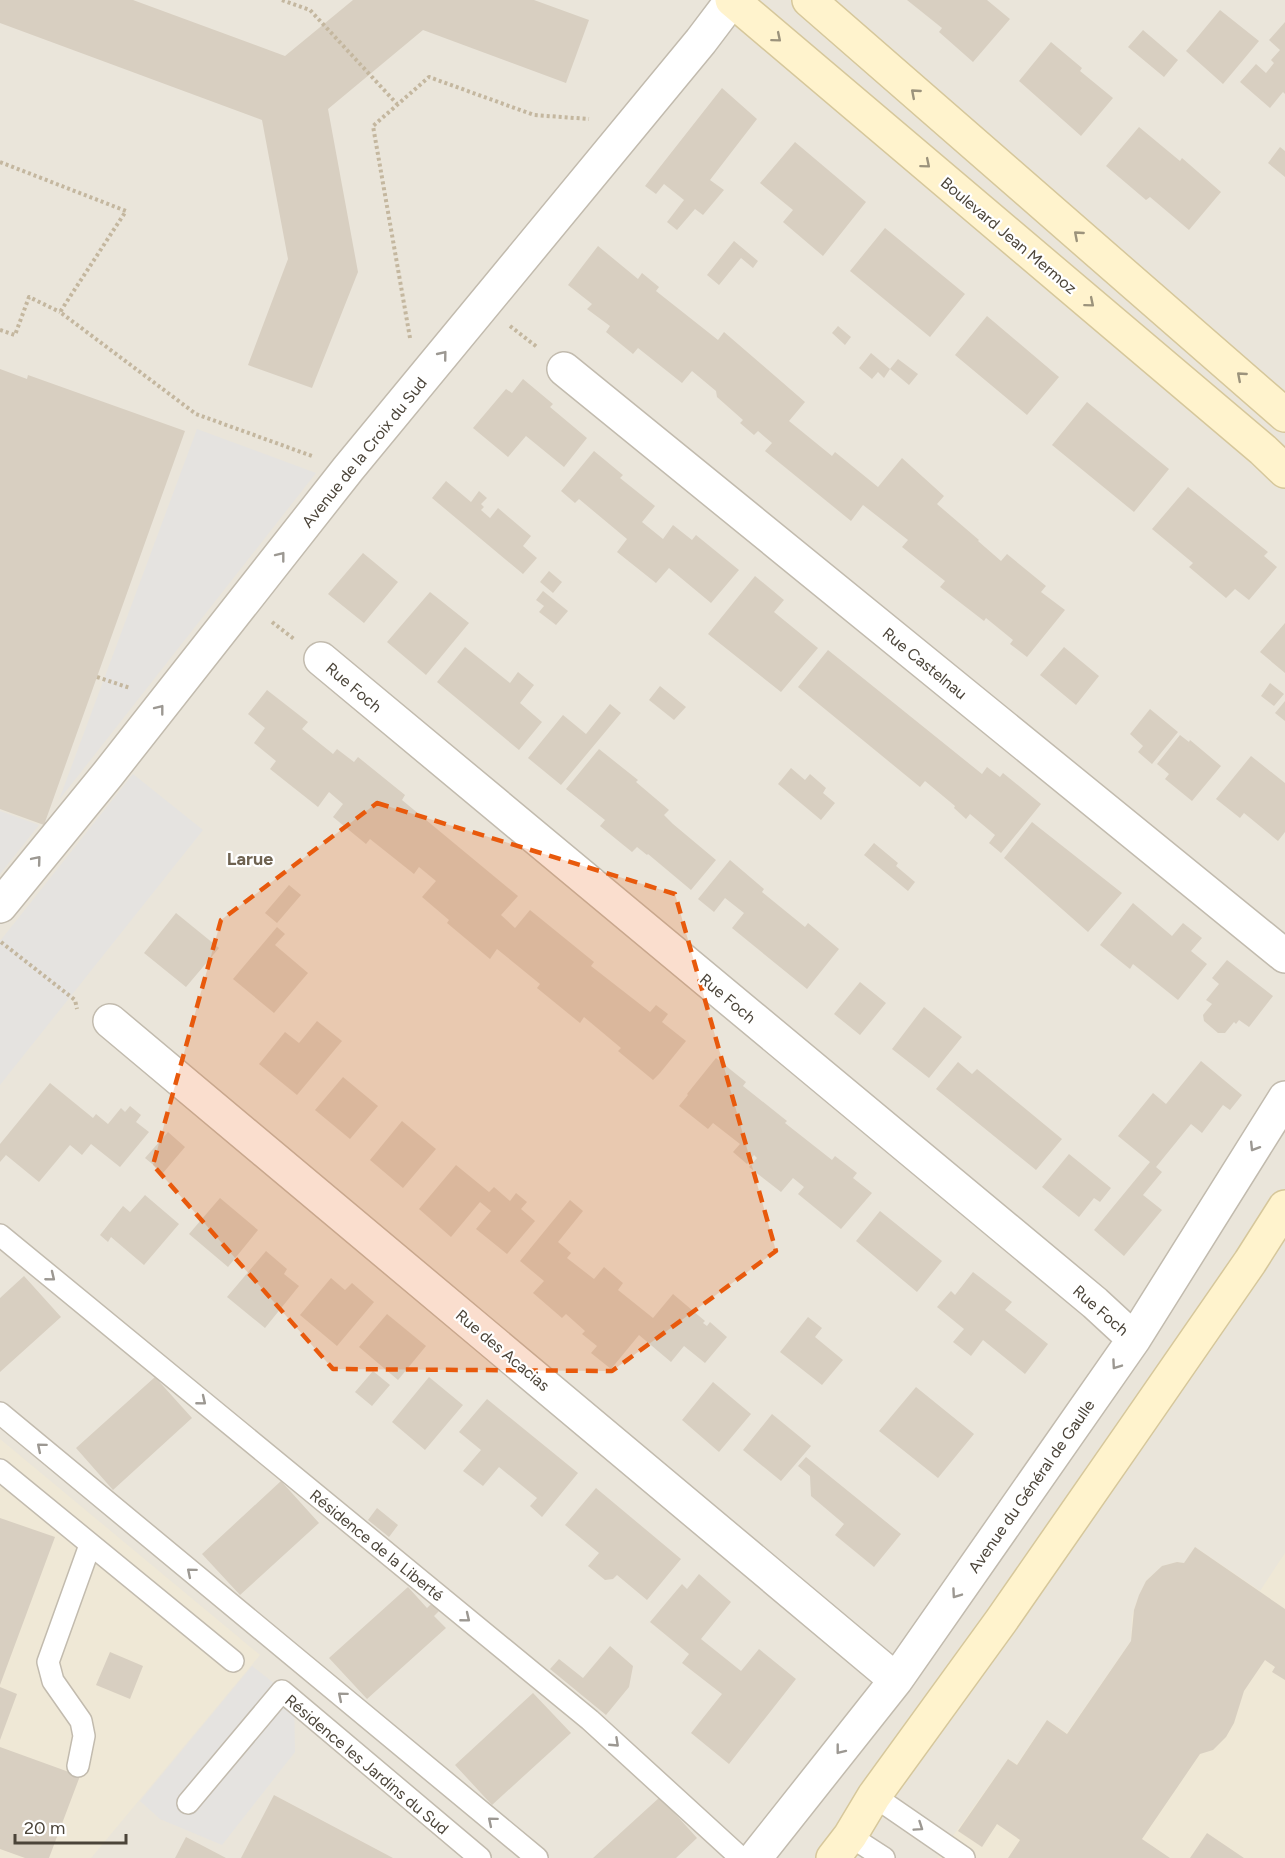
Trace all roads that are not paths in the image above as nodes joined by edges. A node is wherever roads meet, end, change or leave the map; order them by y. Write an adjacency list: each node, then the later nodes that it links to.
1 (732, 0): 5 (main road, Boulevard Jean Mermoz, one-way to 5); 7 (street, Avenue de la Croix du Sud, one-way to 1)
2 (808, 0): 4 (main road, one-way to 2)
3 (564, 369): 8 (street, Rue Castelnau)
4 (1285, 415)
5 (1285, 471)
6 (321, 659): 13 (street, Rue Foch)
7 (0, 906)
8 (1285, 956)
9 (110, 1021): 18 (street, Rue des Acacias)
10 (1285, 1098): 13 (street, Avenue du Général de Gaulle, one-way to 13)
11 (1285, 1207): 20 (main road)
12 (2, 1240): 25 (lane, Résidence de la Liberté, one-way to 25)
13 (1134, 1339): 18 (street, Avenue du Général de Gaulle, one-way to 18)
14 (0, 1413): 24 (lane, one-way to 14)
15 (0, 1470): 16 (lane)
16 (90, 1545): 17 (lane); 19 (lane)
17 (233, 1661)
18 (896, 1680): 26 (street, Avenue du Général de Gaulle, one-way to 26)
19 (78, 1766)
20 (874, 1796): 22 (main road); 28 (lane, one-way to 28)
21 (188, 1803): 23 (lane, Résidence les Jardins du Sud)
22 (842, 1847): 27 (lane)
23 (480, 1858)
24 (537, 1858)
25 (741, 1858)
26 (755, 1858)
27 (884, 1858)
28 (964, 1858)

